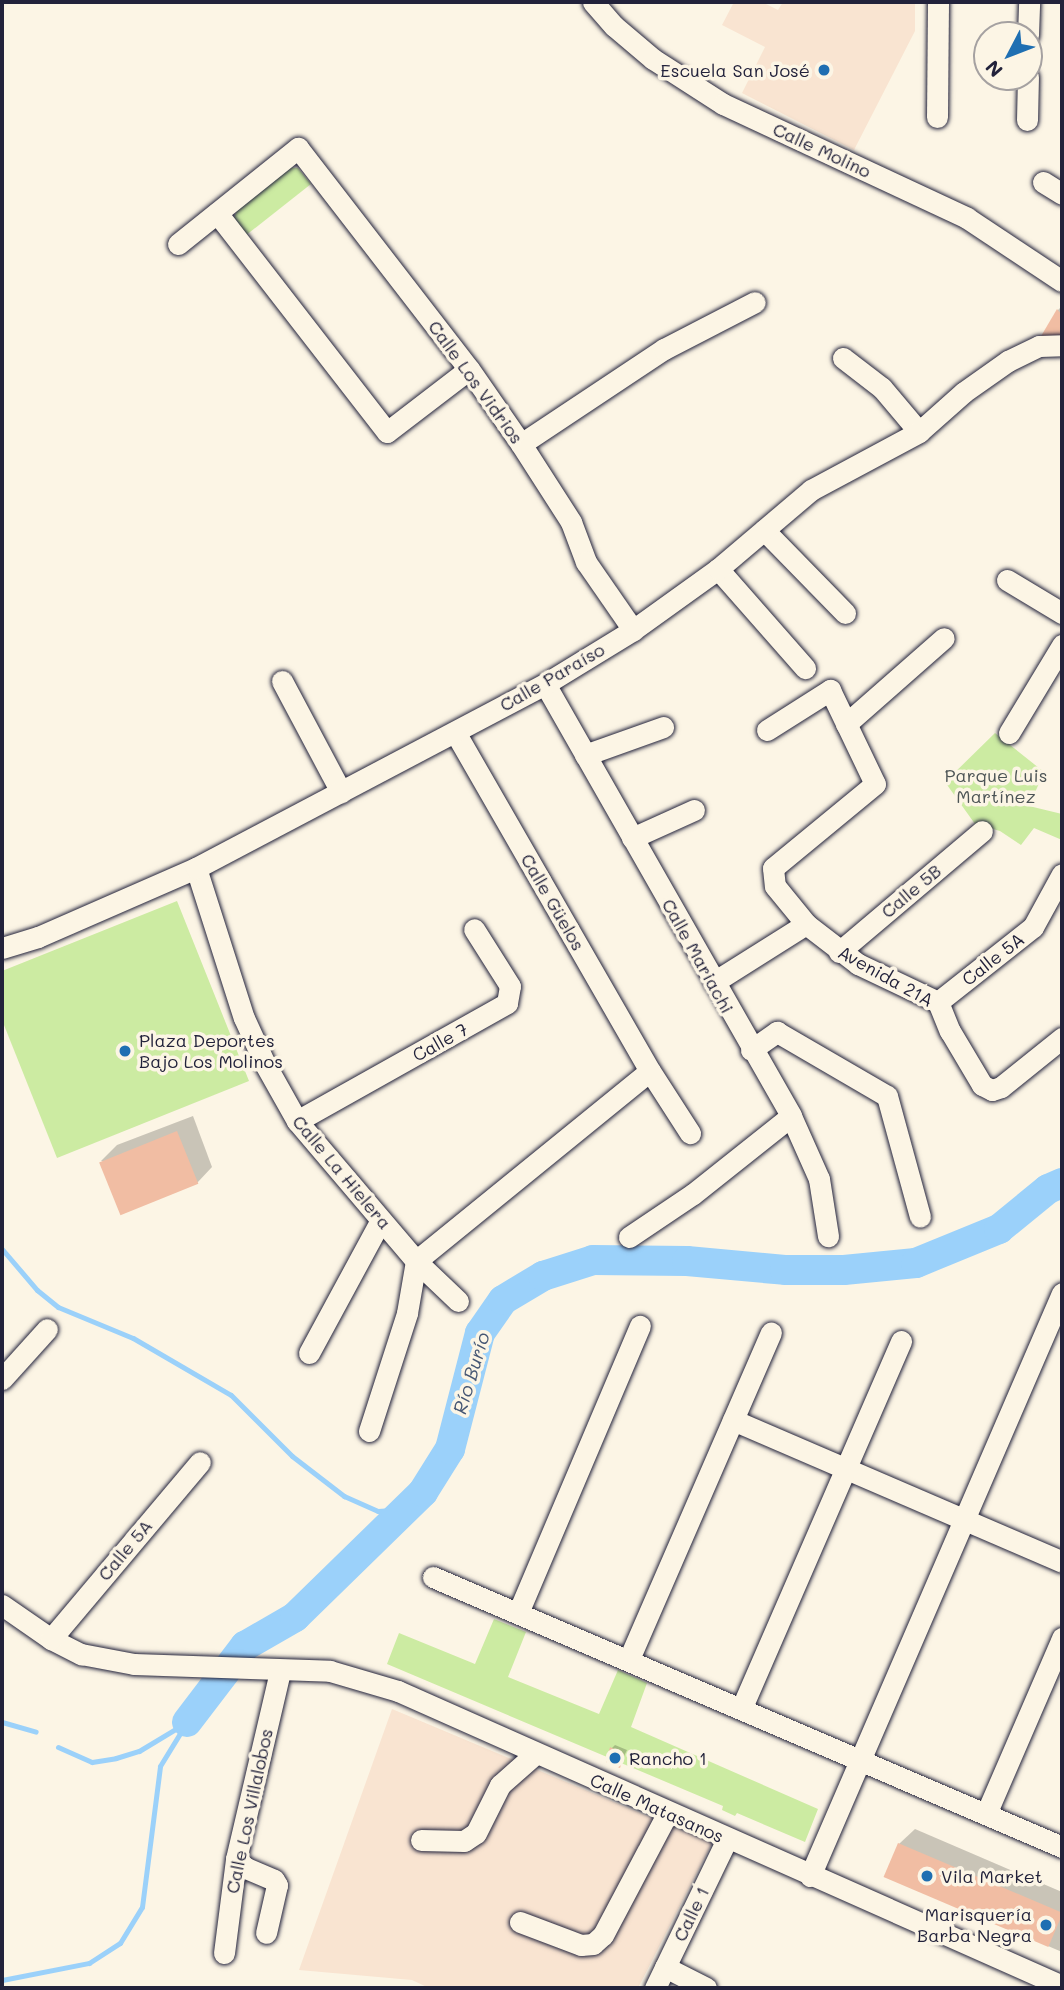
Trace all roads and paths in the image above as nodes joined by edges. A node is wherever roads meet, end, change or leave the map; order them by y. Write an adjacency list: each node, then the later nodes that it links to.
1 (593, 2): 12 (street, Calle Molino)
2 (938, 2): 6 (street)
3 (1029, 2): 4 (street)
4 (1028, 21)
5 (1028, 91): 7 (street)
6 (937, 117)
7 (1027, 120)
8 (1043, 182): 9 (street)
9 (1062, 194)
10 (217, 213): 11 (street); 16 (street); 16 (street, Calle Los Vidrios)
11 (178, 244)
12 (1062, 281)
13 (755, 302): 18 (street)
14 (1062, 345): 17 (street, Calle Paraíso)
15 (843, 358): 17 (street)
16 (469, 369): 18 (street, Calle Los Vidrios)
17 (919, 432): 19 (street, Calle Paraíso)
18 (521, 444): 24 (street, Calle Los Vidrios)
19 (764, 530): 20 (street, Calle Paraíso); 23 (street)
20 (718, 569): 24 (street, Calle Paraíso); 27 (street)
21 (1007, 580): 22 (street)
22 (1062, 612)
23 (845, 613)
24 (633, 630): 29 (street, Calle Paraíso)
25 (944, 638): 30 (street)
26 (1062, 645): 34 (street)
27 (806, 668)
28 (282, 681): 36 (street)
29 (545, 684): 33 (street, Calle Paraíso); 35 (street, Calle Mariachi)
30 (846, 724): 32 (street); 42 (street, Avenida 21A)
31 (663, 727): 35 (street)
32 (767, 730)
33 (455, 732): 36 (street, Calle Paraíso); 50 (street, Calle Güelos)
34 (1009, 733)
35 (585, 755): 39 (street, Calle Mariachi)
36 (341, 792): 40 (street, Calle Paraíso)
37 (694, 810): 39 (street)
38 (982, 831): 45 (street, Calle 5B)
39 (632, 838): 46 (street, Calle Mariachi)
40 (196, 868): 44 (street, Calle Paraíso); 52 (street, Calle La Hielera)
41 (1062, 874): 47 (street, Calle 5A)
42 (806, 925): 45 (street, Avenida 21A); 46 (street)
43 (474, 929): 52 (street, Calle 7)
44 (2, 948)
45 (839, 952): 47 (street, Avenida 21A)
46 (714, 982): 49 (street, Calle Mariachi)
47 (939, 1002): 48 (street, Avenida 21A)
48 (1062, 1038)
49 (751, 1050): 51 (street, Calle Mariachi); 54 (street)
50 (650, 1071): 53 (street, Calle Güelos); 58 (street)
51 (791, 1116): 56 (street, Calle Mariachi); 57 (street)
52 (297, 1121): 55 (street, Calle La Hielera)
53 (690, 1133)
54 (920, 1217)
55 (381, 1220): 58 (street, Calle La Hielera); 65 (street)
56 (828, 1236)
57 (629, 1237)
58 (416, 1261): 60 (street, Calle La Hielera); 68 (street)
59 (1062, 1293): 71 (street)
60 (458, 1301)
61 (640, 1326): 75 (street)
62 (47, 1329): 66 (street)
63 (771, 1333): 67 (street)
64 (901, 1341): 70 (street)
65 (309, 1353)
66 (2, 1379)
67 (733, 1420): 70 (street); 78 (street)
68 (369, 1432)
69 (200, 1462): 77 (street, Calle 5A)
70 (846, 1468): 71 (street); 80 (street)
71 (966, 1520): 72 (street); 82 (street)
72 (1062, 1563)
73 (433, 1577): 75 (street)
74 (2, 1605): 77 (street)
75 (517, 1613): 78 (street)
76 (1062, 1638): 84 (street)
77 (51, 1639): 79 (street, Calle Matasanos)
78 (629, 1659): 80 (street)
79 (280, 1671): 81 (street, Calle Matasanos); 88 (street, Calle Los Villalobos)
80 (742, 1707): 82 (street)
81 (535, 1754): 83 (street, Calle Matasanos); 86 (street)
82 (861, 1760): 84 (street); 89 (street)
83 (668, 1812): 85 (street, Calle Matasanos); 90 (street)
84 (986, 1814): 87 (street)
85 (727, 1839): 89 (street, Calle Matasanos); 93 (street, Calle 1)
86 (421, 1840)
87 (1062, 1847)
88 (236, 1859): 91 (street); 92 (street, Calle Los Villalobos)
89 (810, 1876): 94 (street, Calle Matasanos)
90 (520, 1922)
91 (266, 1933)
92 (224, 1953)
93 (665, 1967): 95 (street, Calle 1); 96 (street)
94 (1062, 1986)
95 (655, 1988)
96 (706, 1988)

